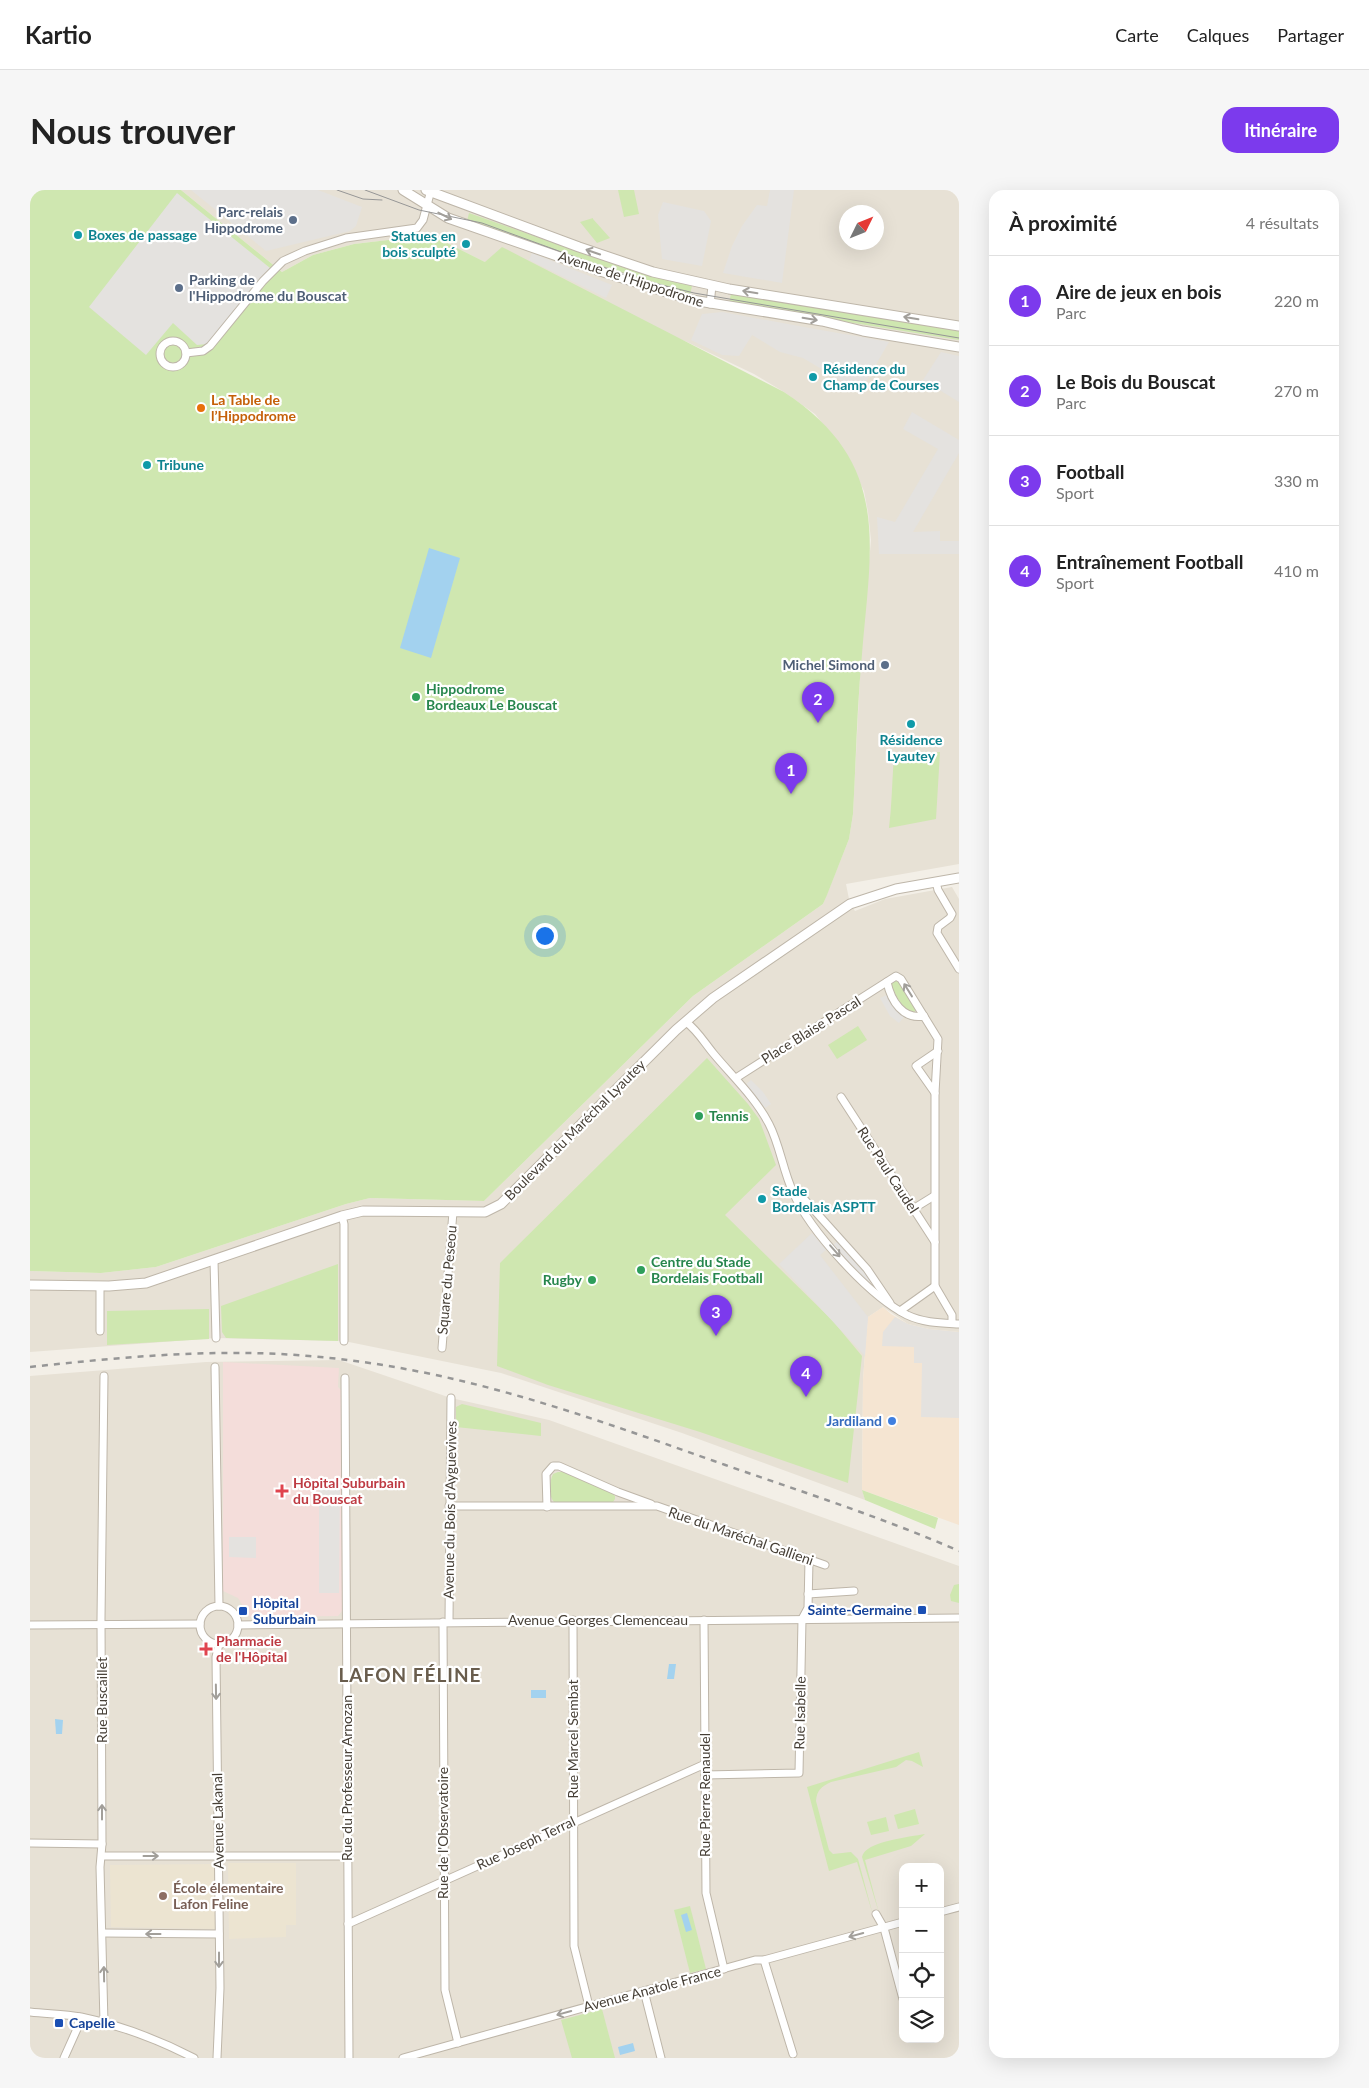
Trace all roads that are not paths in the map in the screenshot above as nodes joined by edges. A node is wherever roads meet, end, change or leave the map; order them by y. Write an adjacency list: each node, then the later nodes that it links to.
1 (403, 190): 3 (street, Avenue de l'Hippodrome)
2 (429, 191): 3 (street); 4 (street, Avenue de l'Hippodrome, one-way to 2)
3 (428, 205): 5 (street, Avenue de l'Hippodrome, one-way to 5); 8 (street)
4 (712, 286): 5 (street); 6 (street, Avenue de l'Hippodrome, one-way to 4)
5 (710, 304): 7 (street, Avenue de l'Hippodrome, one-way to 7)
6 (959, 326)
7 (959, 346)
8 (186, 353)
9 (959, 878): 10 (street, Boulevard du Maréchal Lyautey)
10 (936, 882): 11 (street); 14 (street, Boulevard du Maréchal Lyautey)
11 (959, 969)
12 (887, 982): 13 (street); 13 (street, one-way to 12); 16 (street, Place Blaise Pascal)
13 (924, 1016): 15 (street)
14 (686, 1022): 16 (street); 22 (street, Boulevard du Maréchal Lyautey)
15 (938, 1051): 17 (street); 17 (street)
16 (736, 1078): 19 (street)
17 (935, 1093): 20 (street)
18 (841, 1097): 21 (street, Rue Paul Caudel)
19 (790, 1182): 24 (street); 25 (street)
20 (934, 1196): 21 (street); 26 (street)
21 (913, 1209): 26 (street, Rue Paul Caudel)
22 (452, 1212): 23 (street, Boulevard du Maréchal Lyautey); 39 (street, Square du Peseou)
23 (342, 1216): 27 (street, Boulevard du Maréchal Lyautey); 38 (street)
24 (831, 1230): 25 (street); 28 (street)
25 (824, 1237): 32 (street, one-way to 32)
26 (935, 1242): 31 (street)
27 (214, 1261): 30 (street, Boulevard du Maréchal Lyautey); 37 (street)
28 (875, 1280): 32 (street); 33 (street)
29 (30, 1285): 30 (street, Boulevard du Maréchal Lyautey)
30 (100, 1286): 36 (street)
31 (935, 1286): 34 (street); 35 (street)
32 (868, 1288): 33 (street)
33 (890, 1303): 34 (street)
34 (900, 1311): 35 (street)
35 (956, 1324)
36 (100, 1331)
37 (216, 1338)
38 (344, 1341)
39 (442, 1348)
40 (215, 1367): 51 (street)
41 (104, 1376): 57 (street, Rue Buscaillet)
42 (345, 1378): 59 (street, Rue du Professeur Arnozan)
43 (451, 1398): 44 (street, Avenue du Bois d'Ayguevives)
44 (449, 1506): 46 (street, Rue du Maréchal Gallieni); 56 (street, Avenue du Bois d'Ayguevives)
45 (657, 1506): 46 (street, Rue du Maréchal Gallieni); 46 (street, Rue du Maréchal Gallieni); 47 (street, Rue du Maréchal Gallieni)
46 (547, 1507)
47 (809, 1560): 48 (street, Rue du Maréchal Gallieni); 50 (street, Rue Isabelle)
48 (825, 1565)
49 (854, 1591): 50 (street)
50 (808, 1594): 53 (street, Rue Isabelle)
51 (219, 1606): 58 (street); 61 (street)
52 (959, 1618): 53 (street, Avenue Georges Clemenceau)
53 (802, 1619): 55 (street, Avenue Georges Clemenceau); 64 (street, Rue Isabelle)
54 (572, 1620): 55 (street, Avenue Georges Clemenceau); 56 (street, Avenue Georges Clemenceau); 65 (street, Rue Marcel Sembat)
55 (704, 1620): 63 (street, Rue Pierre Renaudel)
56 (446, 1622): 59 (street, Avenue Georges Clemenceau); 71 (street, Rue de l'Observatoire)
57 (102, 1624): 58 (street); 60 (street); 67 (street, Rue Buscaillet, one-way to 57)
58 (200, 1624): 62 (street)
59 (346, 1624): 61 (street, Avenue Georges Clemenceau); 70 (street, Rue du Professeur Arnozan)
60 (30, 1625)
61 (238, 1625): 62 (street)
62 (219, 1644): 69 (street, Avenue Lakanal, one-way to 69)
63 (705, 1764): 64 (street, Rue Pierre Renaudel); 65 (street, Rue Joseph Terral)
64 (705, 1775): 81 (street, Rue Pierre Renaudel)
65 (574, 1821): 71 (street, Rue Joseph Terral); 84 (street, Rue Marcel Sembat)
66 (30, 1843): 67 (street)
67 (102, 1844): 68 (street, Rue Buscaillet)
68 (102, 1856): 69 (street, one-way to 69); 78 (street, Rue Buscaillet)
69 (219, 1856): 70 (street); 79 (street, Avenue Lakanal)
70 (348, 1856): 76 (street, Rue du Professeur Arnozan)
71 (442, 1881): 76 (street, Rue Joseph Terral); 88 (street, Rue de l'Observatoire)
72 (959, 1907): 73 (street)
73 (944, 1911)
74 (876, 1914): 77 (street)
75 (899, 1923): 77 (street, Avenue Anatole France)
76 (348, 1924): 93 (street, Rue du Professeur Arnozan)
77 (884, 1928): 80 (street, Avenue Anatole France, one-way to 80); 83 (street)
78 (103, 1933): 79 (street, one-way to 78); 87 (street, Rue Buscaillet, one-way to 78)
79 (219, 1934): 92 (street, Avenue Lakanal, one-way to 92)
80 (764, 1960): 81 (street, Avenue Anatole France); 89 (street)
81 (724, 1969): 82 (street, Avenue Anatole France)
82 (644, 1991): 84 (street, Avenue Anatole France); 95 (street)
83 (903, 1998)
84 (590, 2006): 88 (street, Avenue Anatole France, one-way to 88)
85 (30, 2012): 86 (street)
86 (79, 2017): 87 (street); 90 (street)
87 (104, 2023): 91 (street)
88 (458, 2043): 94 (street, Avenue Anatole France)
89 (793, 2054)
90 (64, 2058)
91 (194, 2058)
92 (217, 2058)
93 (349, 2058)
94 (403, 2058)
95 (662, 2058)

